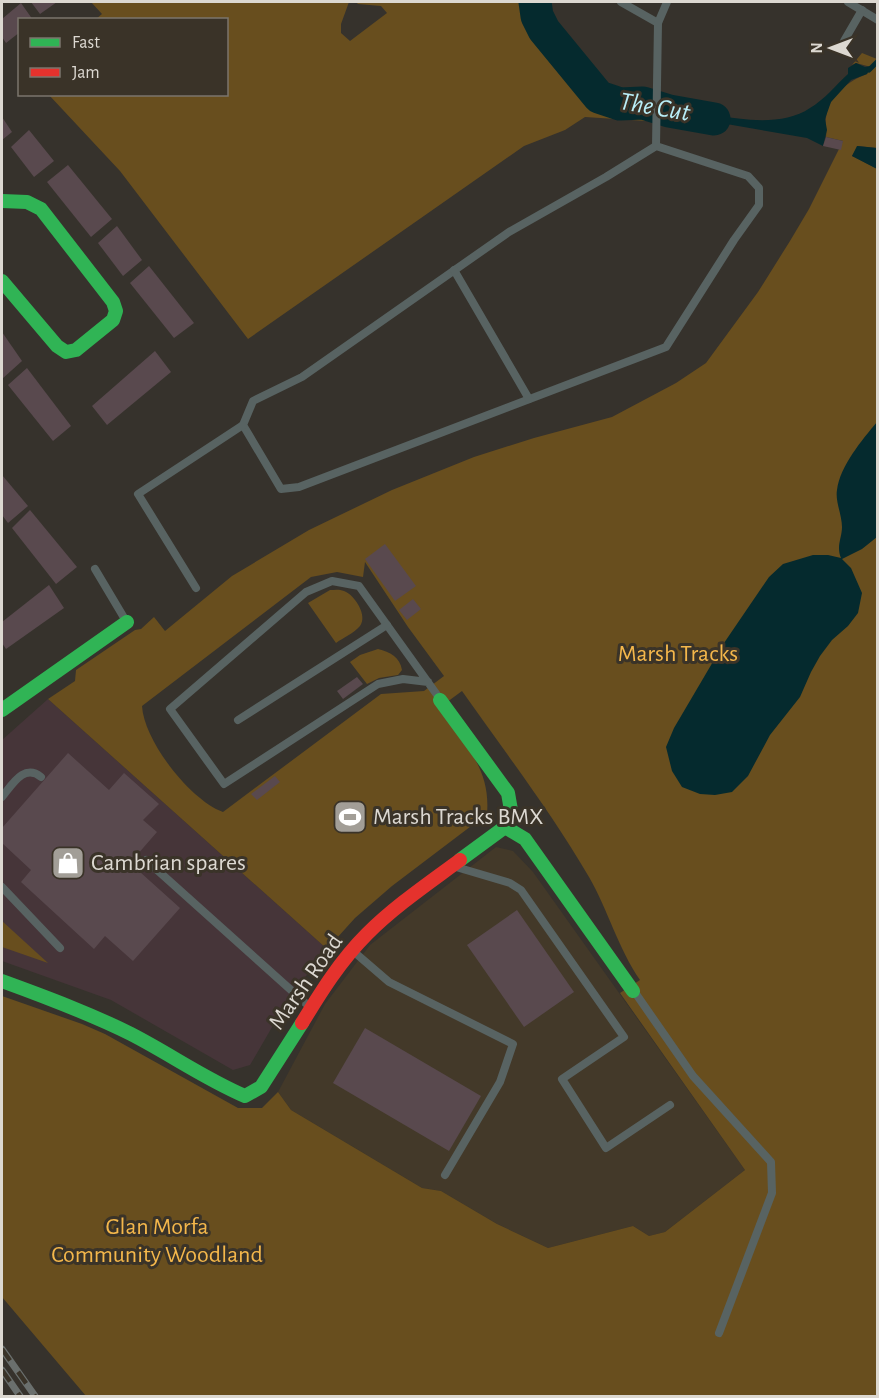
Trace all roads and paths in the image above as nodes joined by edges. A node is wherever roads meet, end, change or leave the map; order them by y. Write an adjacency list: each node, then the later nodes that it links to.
1 (621, 2): 6 (lane)
2 (667, 2): 6 (lane)
3 (848, 2): 4 (lane)
4 (862, 10): 5 (lane); 7 (lane)
5 (878, 20)
6 (658, 24): 8 (lane)
7 (844, 41)
8 (656, 146): 10 (lane); 12 (lane)
9 (2, 201): 11 (street)
10 (454, 270): 12 (lane); 13 (lane)
11 (2, 280)
12 (529, 399): 13 (lane)
13 (243, 425): 15 (lane)
14 (95, 569): 16 (lane)
15 (196, 588)
16 (127, 622): 20 (street)
17 (387, 625): 18 (lane); 18 (lane); 21 (lane)
18 (428, 682): 19 (lane)
19 (440, 700): 24 (street)
20 (2, 710)
21 (238, 720)
22 (41, 777): 23 (lane)
23 (2, 797)
24 (505, 827): 26 (street, Marsh Road); 31 (street)
25 (146, 860): 32 (lane)
26 (452, 866): 29 (street, Marsh Road); 33 (lane)
27 (2, 887): 28 (lane)
28 (60, 948)
29 (353, 950): 32 (street, Marsh Road); 34 (lane)
30 (2, 981): 32 (street, Marsh Road)
31 (633, 991): 35 (lane)
32 (311, 1009)
33 (670, 1105)
34 (445, 1175)
35 (719, 1333)

